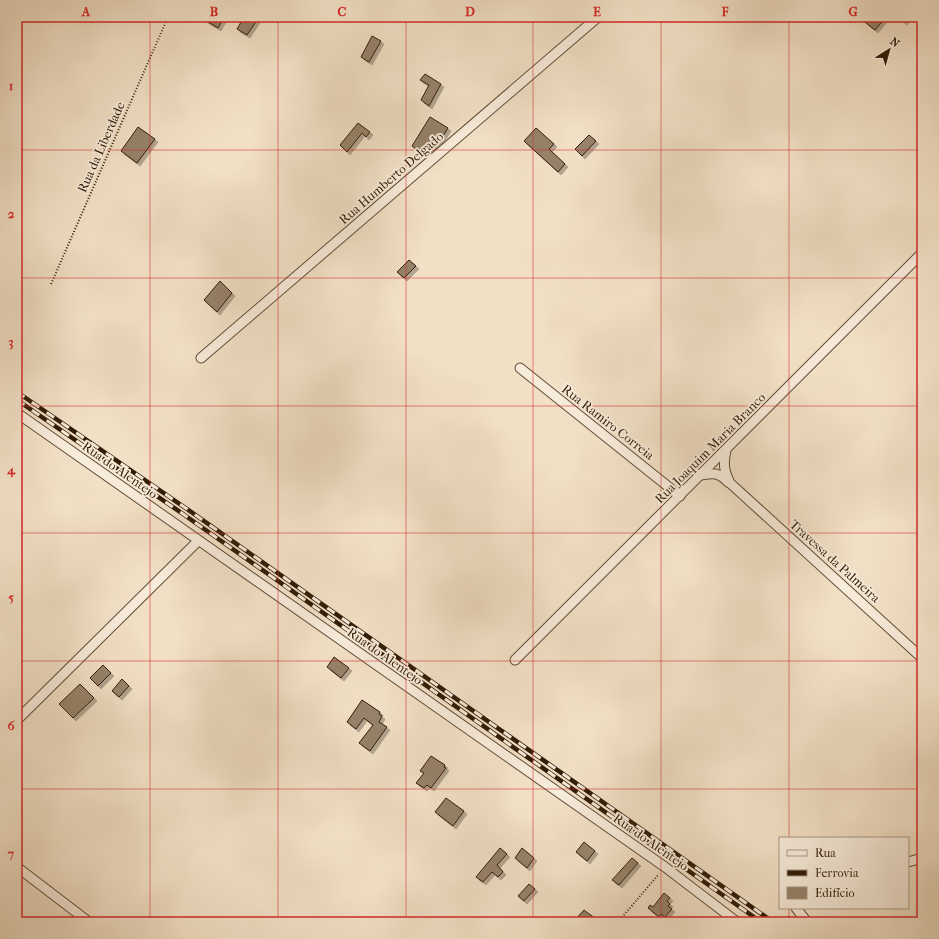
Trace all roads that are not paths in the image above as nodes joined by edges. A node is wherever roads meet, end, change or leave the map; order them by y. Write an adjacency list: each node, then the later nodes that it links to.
1 (598, 17): 3 (street, Rua Humberto Delgado)
2 (922, 253): 6 (street, Rua Joaquim Maria Branco)
3 (201, 358)
4 (520, 368): 9 (street, Rua Ramiro Correia)
5 (17, 413): 10 (street, Rua do Alentejo)
6 (726, 450): 7 (street, Rua Joaquim Maria Branco); 8 (street, Travessa da Palmeira)
7 (701, 475): 8 (street, Travessa da Palmeira); 9 (street, Rua Joaquim Maria Branco)
8 (730, 483): 11 (street, Travessa da Palmeira)
9 (680, 496): 12 (street, Rua Joaquim Maria Branco)
10 (198, 541): 13 (street); 19 (street, Rua do Alentejo)
11 (922, 658)
12 (515, 660)
13 (17, 720)
14 (922, 858): 15 (street)
15 (909, 862)
16 (17, 866): 18 (street)
17 (797, 909): 20 (street)
18 (89, 922)
19 (737, 922)
20 (807, 922)

